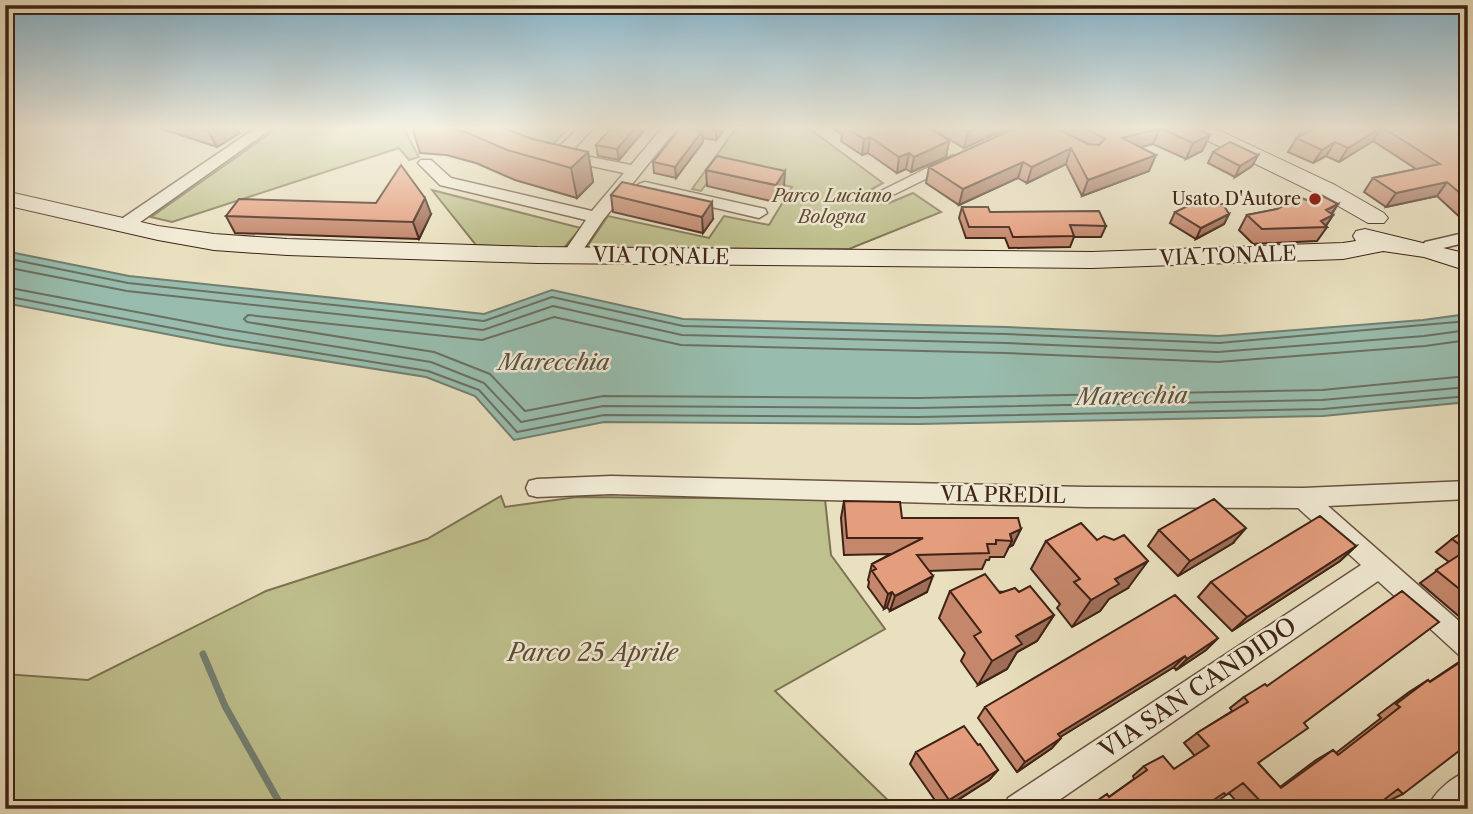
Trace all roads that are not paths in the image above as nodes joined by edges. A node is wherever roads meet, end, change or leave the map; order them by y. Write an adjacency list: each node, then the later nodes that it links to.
1 (211, 165): 13 (street)
2 (428, 165): 11 (street)
3 (592, 165): 7 (street)
4 (638, 165): 7 (street)
5 (937, 165): 8 (street)
6 (1272, 165): 12 (street)
7 (628, 176): 10 (street); 11 (street)
8 (890, 191)
9 (5, 198): 13 (street, VIA TONALE)
10 (759, 213)
11 (596, 217): 16 (street)
12 (1363, 222): 14 (street); 15 (street, VIA TONALE)
13 (123, 226): 16 (street, VIA TONALE)
14 (1394, 239): 15 (street, VIA TONALE); 17 (street); 17 (street)
15 (1321, 252): 16 (street, VIA TONALE)
16 (571, 255)
17 (1468, 255)
18 (537, 488): 20 (street, VIA PREDIL)
19 (1468, 490): 20 (street, VIA PREDIL)
20 (1303, 498): 21 (street)
21 (1378, 567): 22 (street); 24 (street, VIA SAN CANDIDO)
22 (1468, 646)
23 (1468, 786): 25 (street)
24 (1019, 809)
25 (1442, 809)

